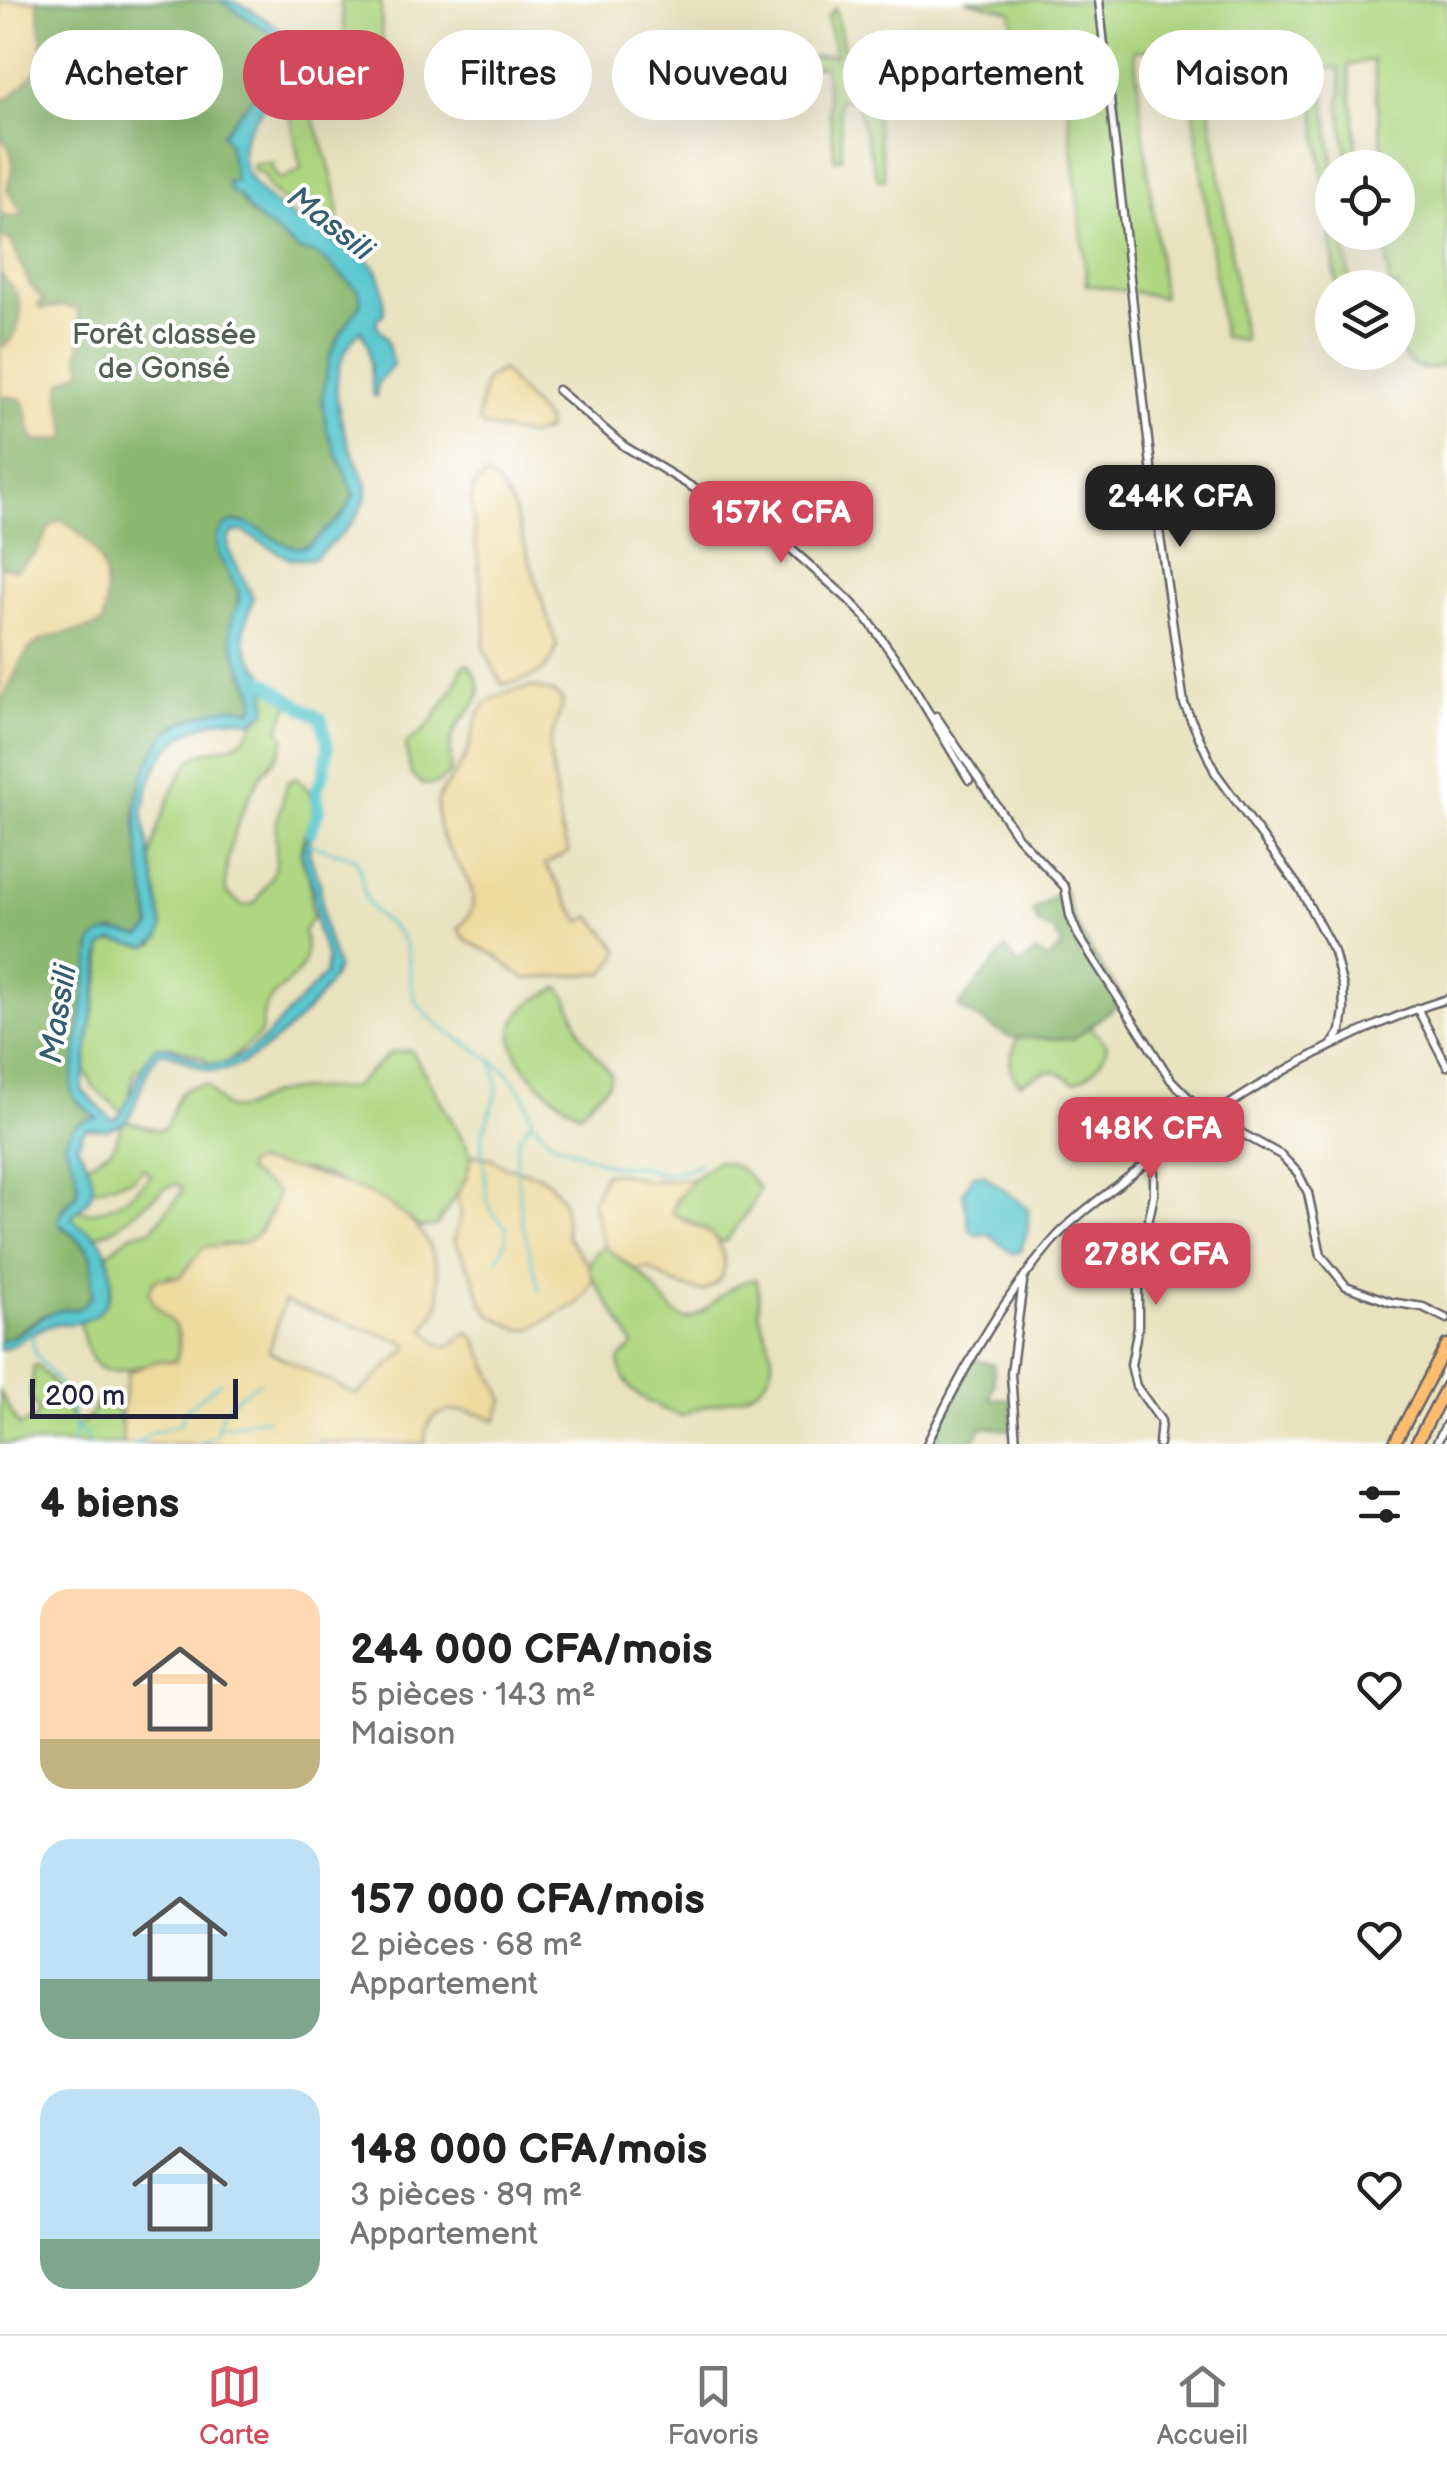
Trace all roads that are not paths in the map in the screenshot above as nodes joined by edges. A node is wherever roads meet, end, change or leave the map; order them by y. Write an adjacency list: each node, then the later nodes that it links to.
1 (1099, 0): 7 (street)
2 (558, 390): 4 (street)
3 (936, 716): 9 (street)
4 (969, 780)
5 (1447, 999): 6 (street)
6 (1417, 1008): 7 (street); 8 (street)
7 (1331, 1046): 9 (street)
8 (1447, 1066)
9 (1212, 1116): 10 (street); 12 (street)
10 (1154, 1157): 11 (street); 18 (street)
11 (1023, 1280): 16 (street); 17 (street)
12 (1447, 1319)
13 (1447, 1345): 19 (highway)
14 (1447, 1386): 20 (highway)
15 (1447, 1423): 21 (street)
16 (927, 1444)
17 (1016, 1444)
18 (1159, 1444)
19 (1394, 1444)
20 (1416, 1444)
21 (1436, 1444)

